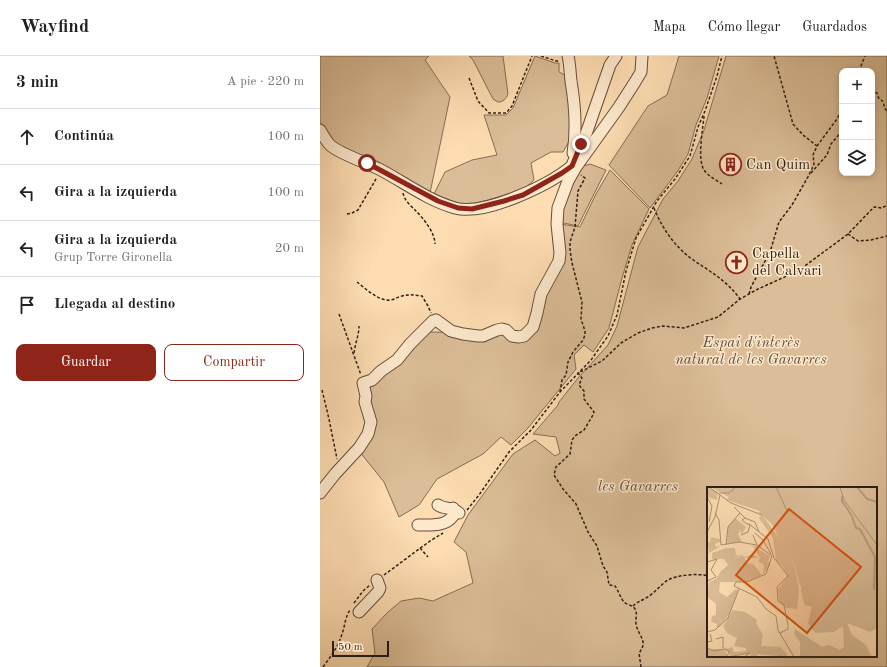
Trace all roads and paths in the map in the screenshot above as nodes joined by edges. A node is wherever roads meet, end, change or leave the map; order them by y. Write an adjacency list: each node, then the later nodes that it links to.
1 (532, 56): 10 (path)
2 (541, 56): 8 (path)
3 (616, 56): 18 (street)
4 (642, 56): 18 (street)
5 (722, 56): 12 (path)
6 (774, 56): 17 (path)
7 (865, 56): 9 (path)
8 (568, 58): 18 (street)
9 (860, 68)
10 (469, 78)
11 (875, 92): 13 (path)
12 (705, 111): 22 (path); 24 (path)
13 (887, 111)
14 (839, 115): 17 (path)
15 (320, 130): 19 (street)
16 (839, 135): 20 (path)
17 (817, 146): 20 (path)
18 (574, 168): 21 (street); 33 (street); 39 (path)
19 (381, 170): 21 (street); 25 (path)
20 (809, 174): 30 (path)
21 (402, 183): 28 (path)
22 (722, 184)
23 (887, 205): 26 (path)
24 (654, 208): 31 (path); 36 (path)
25 (347, 214)
26 (848, 234): 27 (path); 30 (path)
27 (887, 236)
28 (435, 244)
29 (357, 282): 33 (path)
30 (749, 294): 31 (path)
31 (740, 299): 36 (path)
32 (340, 314): 35 (path)
33 (434, 320): 37 (street)
34 (359, 326): 35 (path)
35 (353, 355): 37 (path)
36 (578, 373): 39 (path); 50 (path)
37 (363, 383): 40 (street)
38 (322, 390): 40 (path)
39 (560, 392): 44 (path)
40 (334, 474): 41 (street)
41 (320, 493)
42 (438, 505): 43 (street)
43 (453, 508): 44 (street); 45 (street)
44 (461, 517)
45 (418, 525)
46 (448, 530): 47 (path)
47 (428, 557)
48 (707, 576): 50 (path)
49 (377, 580): 51 (street)
50 (633, 606): 52 (path)
51 (359, 612)
52 (641, 667)

